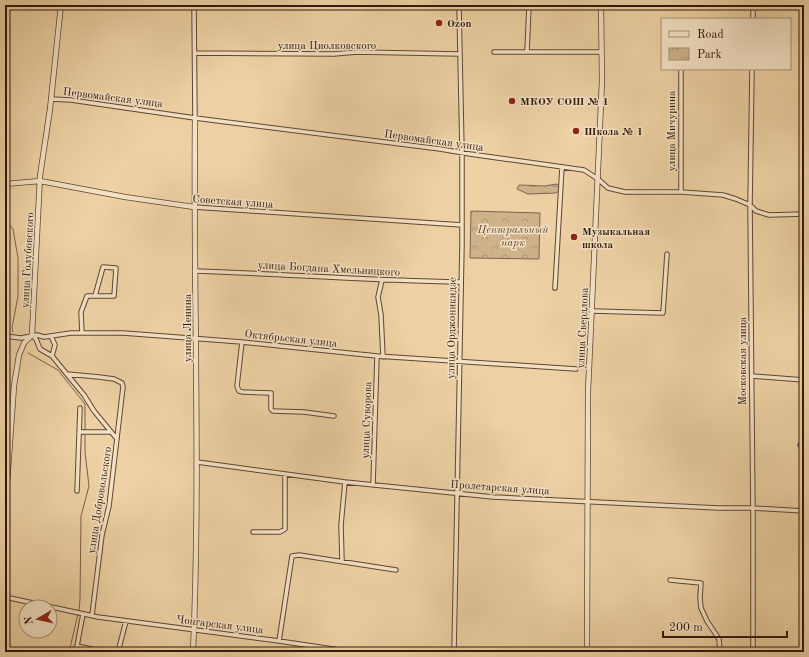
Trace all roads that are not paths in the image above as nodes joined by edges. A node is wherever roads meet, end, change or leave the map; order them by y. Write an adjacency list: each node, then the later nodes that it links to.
1 (61, 5): 15 (street, улица Голубовского)
2 (194, 5): 11 (street, улица Ленина)
3 (459, 5): 12 (street, улица Орджоникидзе)
4 (529, 5): 9 (street)
5 (601, 5): 10 (street, улица Свердлова)
6 (753, 5): 7 (street)
7 (753, 18)
8 (494, 52): 9 (street)
9 (527, 52): 10 (street)
10 (601, 52): 19 (street, улица Свердлова)
11 (195, 53): 12 (street, улица Циолковского); 16 (street, улица Ленина)
12 (460, 54): 17 (street, улица Орджоникидзе)
13 (680, 70): 22 (street, улица Мичурина)
14 (752, 70): 23 (street, Московская улица)
15 (51, 99): 16 (street, Первомайская улица); 20 (street, улица Голубовского)
16 (195, 118): 17 (street, Первомайская улица); 24 (street, улица Ленина)
17 (462, 152): 18 (street, Первомайская улица); 26 (street, улица Орджоникидзе)
18 (562, 167): 19 (street, Первомайская улица); 31 (street)
19 (598, 179): 22 (street, Первомайская улица); 33 (street, улица Свердлова)
20 (40, 181): 21 (street, Советская улица); 24 (street, Советская улица); 36 (street, улица Голубовского)
21 (5, 184)
22 (681, 192): 23 (street, Первомайская улица)
23 (750, 205): 25 (street, Первомайская улица); 47 (street, Московская улица)
24 (194, 207): 26 (street, Советская улица); 28 (street, улица Ленина)
25 (804, 214)
26 (462, 225): 30 (street, улица Орджоникидзе)
27 (667, 254): 33 (street)
28 (196, 270): 29 (street, улица Богдана Хмельницкого); 39 (street, улица Ленина)
29 (382, 280): 30 (street, улица Богдана Хмельницкого); 43 (street)
30 (461, 282): 44 (street, улица Орджоникидзе)
31 (556, 288)
32 (95, 296): 32 (street); 35 (street)
33 (592, 311): 60 (street, улица Свердлова)
34 (5, 330): 37 (street)
35 (82, 333): 38 (street, Октябрьская улица); 39 (street, Октябрьская улица)
36 (32, 335): 37 (street, Октябрьская улица); 38 (street, Октябрьская улица); 41 (street); 63 (street)
37 (7, 336)
38 (51, 336): 41 (street)
39 (196, 339): 40 (street, Октябрьская улица); 54 (street, улица Ленина)
40 (242, 342): 42 (street, Октябрьская улица); 50 (street)
41 (52, 356): 46 (street)
42 (377, 356): 43 (street, Октябрьская улица); 57 (street, улица Суворова)
43 (383, 356): 44 (street, Октябрьская улица)
44 (459, 362): 45 (street, Октябрьская улица); 59 (street, улица Орджоникидзе)
45 (576, 369)
46 (67, 374): 52 (street); 53 (street, улица Добровольского)
47 (752, 376): 48 (street); 61 (street, Московская улица)
48 (804, 380)
49 (80, 408): 51 (street)
50 (334, 416)
51 (80, 432): 52 (street); 58 (street)
52 (111, 432): 53 (street)
53 (117, 440): 70 (street, улица Добровольского)
54 (197, 462): 55 (street, Пролетарская улица); 72 (street, улица Ленина)
55 (285, 474): 56 (street, Пролетарская улица); 64 (street)
56 (345, 482): 57 (street, Пролетарская улица); 65 (street)
57 (373, 485): 59 (street, Пролетарская улица)
58 (77, 491)
59 (456, 493): 60 (street, Пролетарская улица); 80 (street, улица Орджоникидзе)
60 (588, 501): 61 (street, Пролетарская улица); 81 (street, улица Свердлова)
61 (753, 508): 62 (street, Пролетарская улица); 83 (street, Московская улица)
62 (804, 511)
63 (5, 512)
64 (253, 532)
65 (342, 561): 66 (street); 73 (street)
66 (396, 570)
67 (670, 580): 82 (street)
68 (5, 596): 69 (street, Чонгарская улица)
69 (84, 614): 70 (street, Чонгарская улица); 74 (street)
70 (92, 615): 71 (street, Чонгарская улица)
71 (126, 621): 72 (street, Чонгарская улица); 77 (street)
72 (194, 630): 73 (street, Чонгарская улица); 78 (street, улица Ленина)
73 (280, 640): 79 (street, Чонгарская улица)
74 (77, 646): 75 (street); 76 (street)
75 (74, 652)
76 (105, 652)
77 (118, 652)
78 (193, 652)
79 (353, 652)
80 (454, 652)
81 (587, 652)
82 (720, 652)
83 (753, 652)

